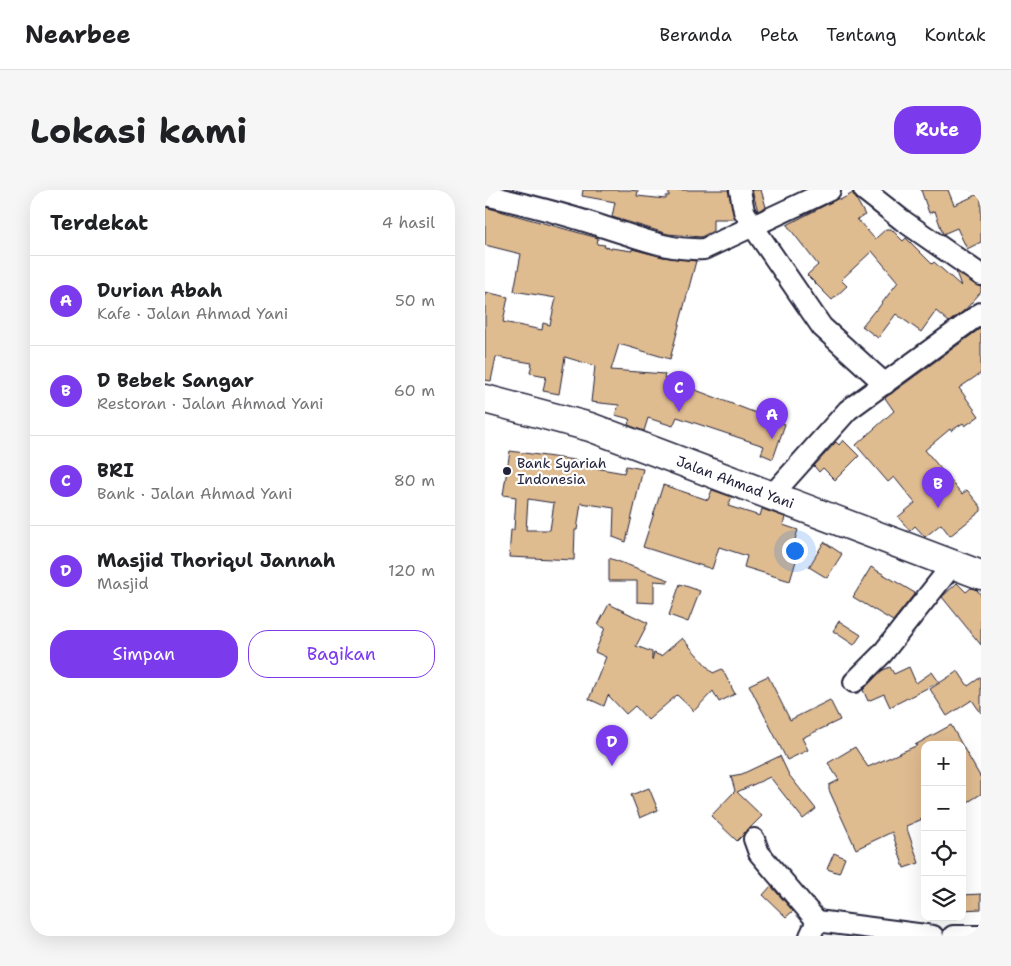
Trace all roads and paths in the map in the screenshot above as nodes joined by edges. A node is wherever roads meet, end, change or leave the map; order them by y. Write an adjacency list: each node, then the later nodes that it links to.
1 (740, 190): 5 (street)
2 (830, 190): 5 (street)
3 (864, 190): 6 (street)
4 (485, 196): 5 (street)
5 (753, 225): 8 (street)
6 (981, 275)
7 (981, 313): 8 (street)
8 (885, 384): 10 (street)
9 (485, 399): 10 (highway, Jalan Ahmad Yani)
10 (772, 495): 11 (highway, Jalan Ahmad Yani)
11 (954, 563): 12 (highway, Jalan Ahmad Yani); 13 (street)
12 (981, 575)
13 (854, 682)
14 (754, 839): 15 (street)
15 (814, 928): 16 (street)
16 (933, 936)
17 (953, 936): 18 (street)
18 (981, 936)

